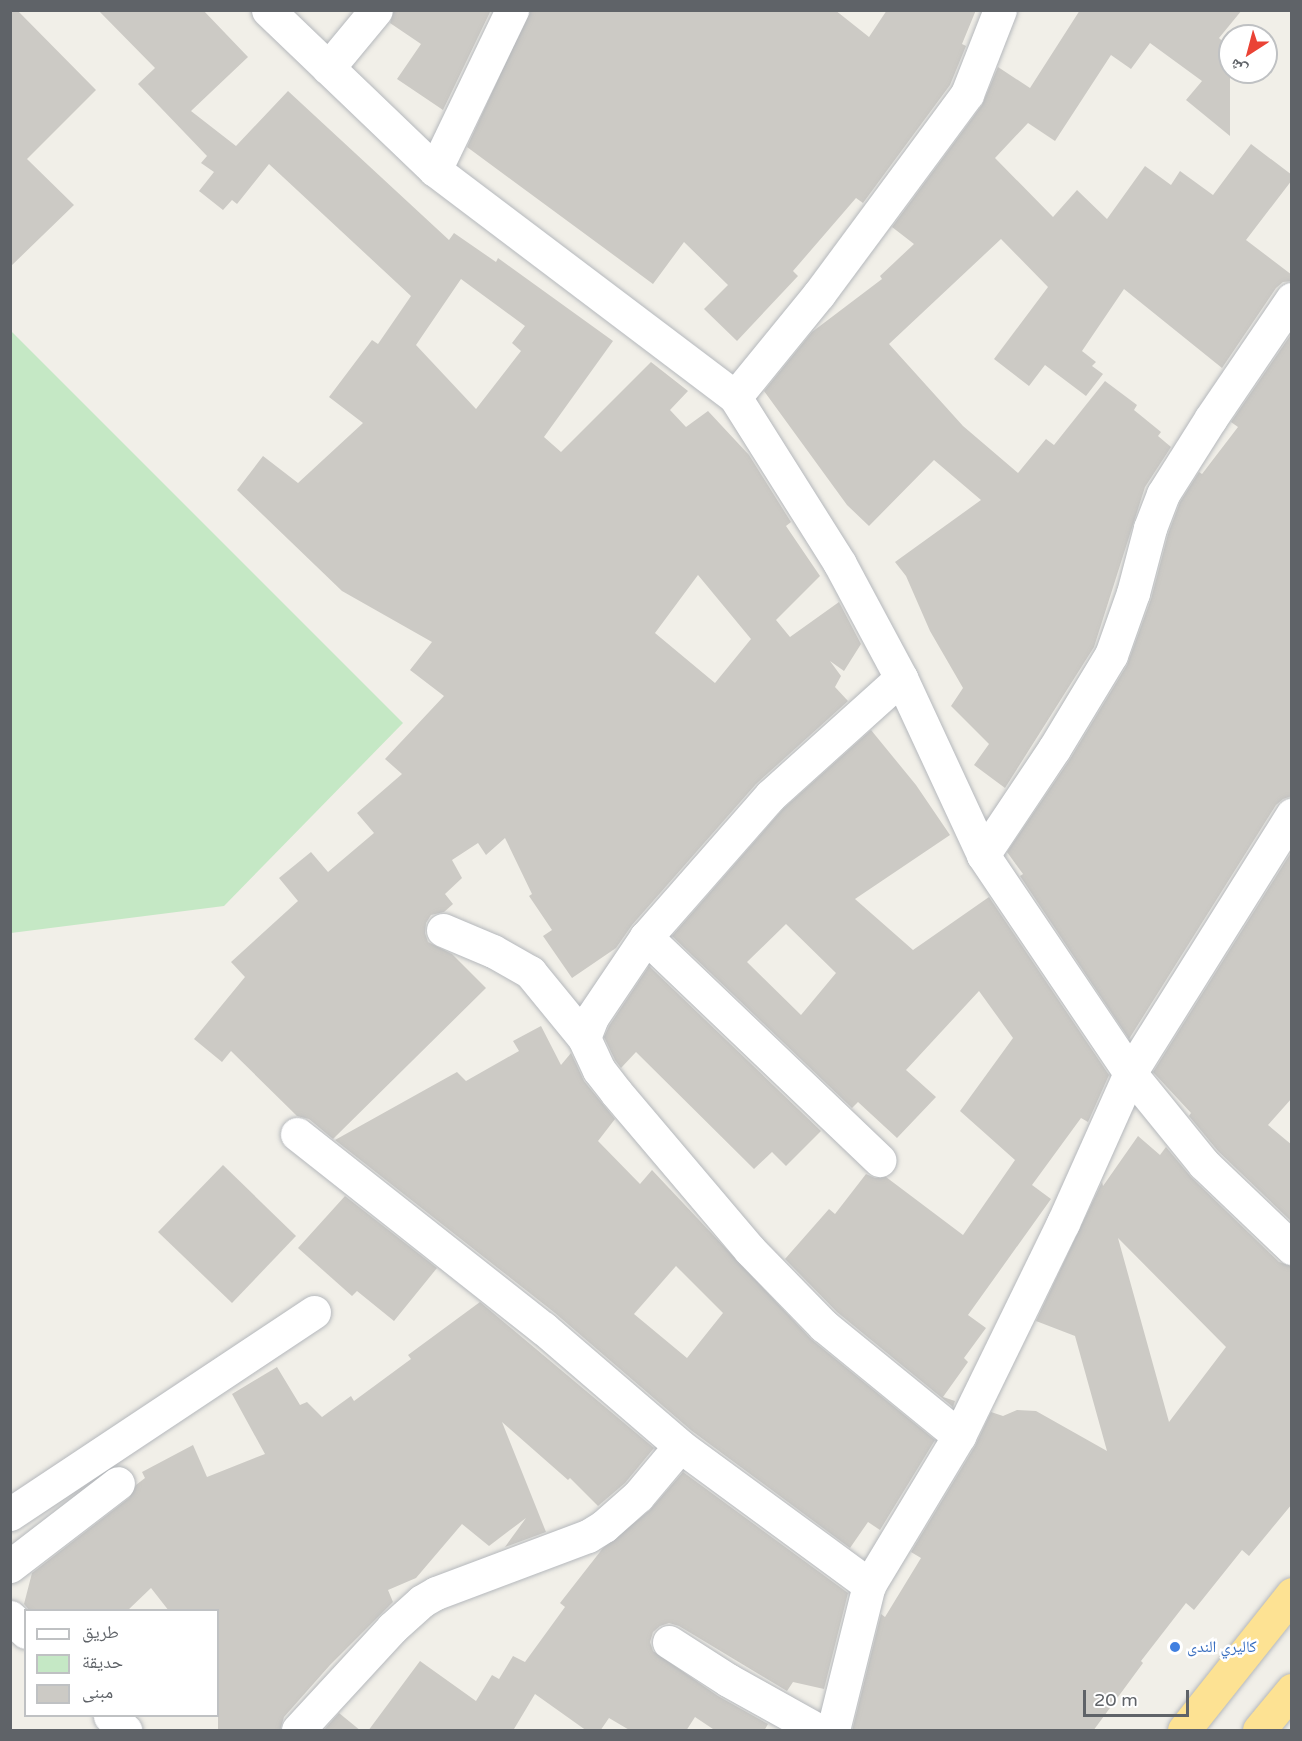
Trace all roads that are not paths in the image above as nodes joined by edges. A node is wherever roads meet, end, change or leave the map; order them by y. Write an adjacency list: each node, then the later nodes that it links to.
1 (268, 10): 5 (street)
2 (376, 10): 5 (street)
3 (512, 10): 6 (street)
4 (1000, 10): 8 (street)
5 (328, 68): 6 (street)
6 (435, 170): 8 (street)
7 (1292, 299): 11 (street)
8 (735, 397): 9 (street)
9 (901, 678): 11 (street); 13 (street)
10 (1292, 815): 15 (street)
11 (983, 855): 15 (street)
12 (443, 930): 14 (street)
13 (646, 937): 14 (street); 17 (street)
14 (584, 1038): 20 (street)
15 (1130, 1072): 18 (street); 20 (street)
16 (297, 1134): 21 (street)
17 (879, 1160)
18 (1292, 1248)
19 (314, 1312): 23 (street)
20 (959, 1436): 25 (street)
21 (680, 1446): 25 (street); 33 (street)
22 (118, 1483): 24 (street)
23 (10, 1514)
24 (13, 1561)
25 (869, 1585): 35 (street)
26 (1292, 1594): 36 (highway)
27 (10, 1617): 28 (street)
28 (24, 1630)
29 (669, 1642): 34 (street)
30 (1292, 1690): 37 (highway)
31 (111, 1717): 32 (street)
32 (125, 1731)
33 (298, 1731)
34 (818, 1731)
35 (833, 1731)
36 (1184, 1731)
37 (1259, 1731)

